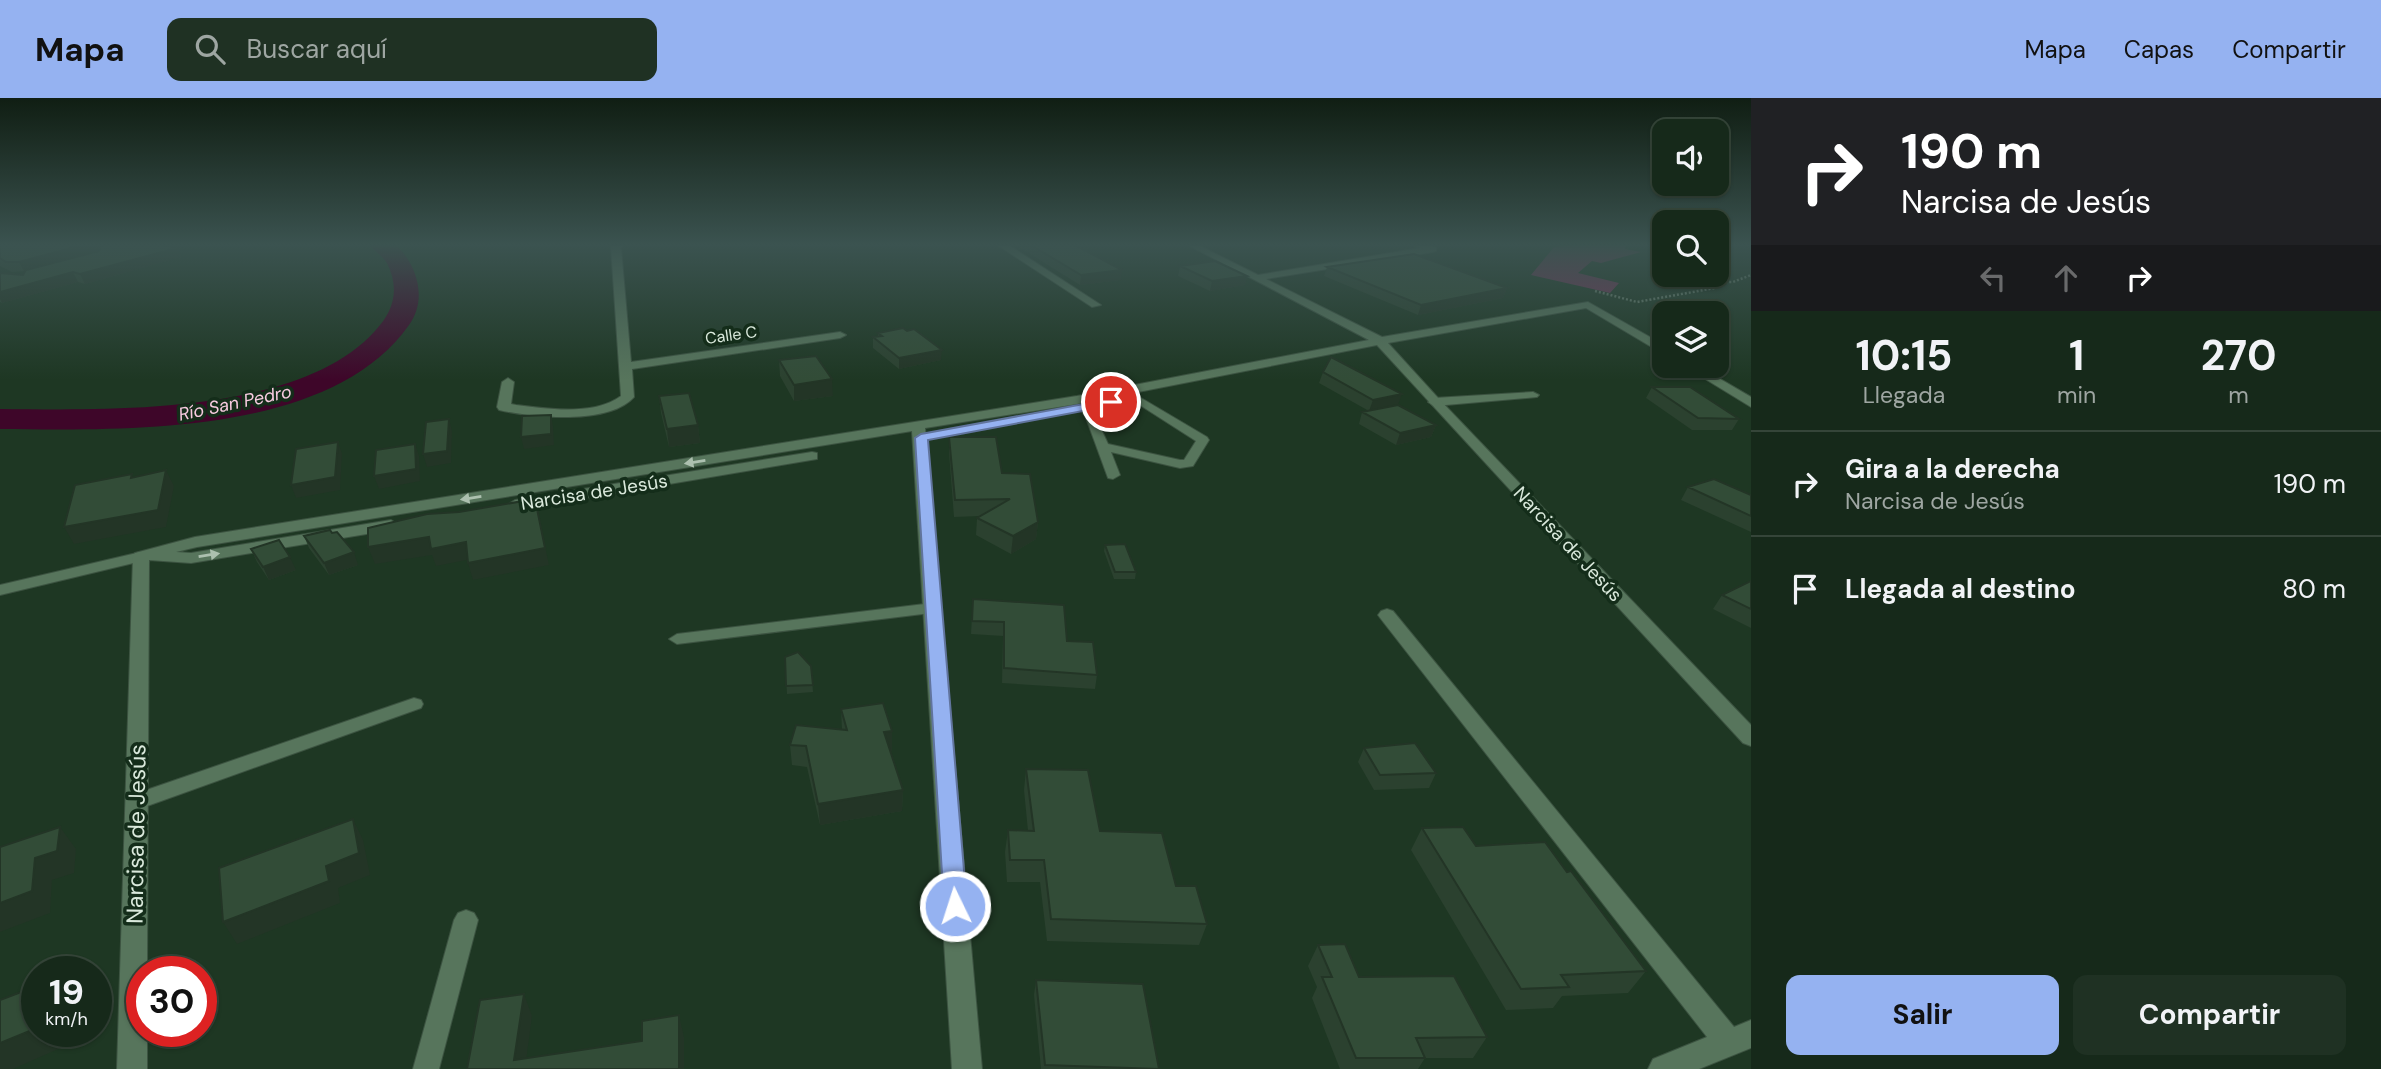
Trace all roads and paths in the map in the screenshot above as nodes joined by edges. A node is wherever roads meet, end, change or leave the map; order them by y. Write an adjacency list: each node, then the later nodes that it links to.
1 (622, 289): 10 (street)
2 (1072, 289): 6 (street)
3 (1282, 289): 9 (street)
4 (1709, 289): 5 (path)
5 (1608, 293)
6 (1096, 305)
7 (840, 335): 10 (street, Calle C)
8 (1652, 343): 9 (street)
9 (1383, 345): 14 (street, Narcisa de Jesús); 15 (street, Narcisa de Jesús); 17 (street, Narcisa de Jesús)
10 (626, 366): 12 (street)
11 (1709, 378): 16 (street)
12 (508, 382)
13 (1532, 395): 15 (lane)
14 (1136, 398): 17 (street, Narcisa de Jesús); 19 (lane)
15 (1434, 402): 27 (street, Narcisa de Jesús)
16 (1751, 403)
17 (1081, 404): 18 (street, Narcisa de Jesús); 19 (lane)
18 (919, 432): 21 (street, Narcisa de Jesús); 23 (street)
19 (1102, 446): 20 (lane)
20 (1113, 475)
21 (141, 557): 22 (lane); 28 (street, Narcisa de Jesús)
22 (0, 590)
23 (933, 608): 25 (lane); 33 (street)
24 (1387, 615): 30 (street)
25 (677, 639)
26 (414, 704): 28 (lane)
27 (1751, 738)
28 (136, 802): 31 (street, Narcisa de Jesús)
29 (466, 920): 32 (lane)
30 (1739, 1038): 34 (street)
31 (132, 1069)
32 (426, 1069)
33 (967, 1069)
34 (1663, 1069)

